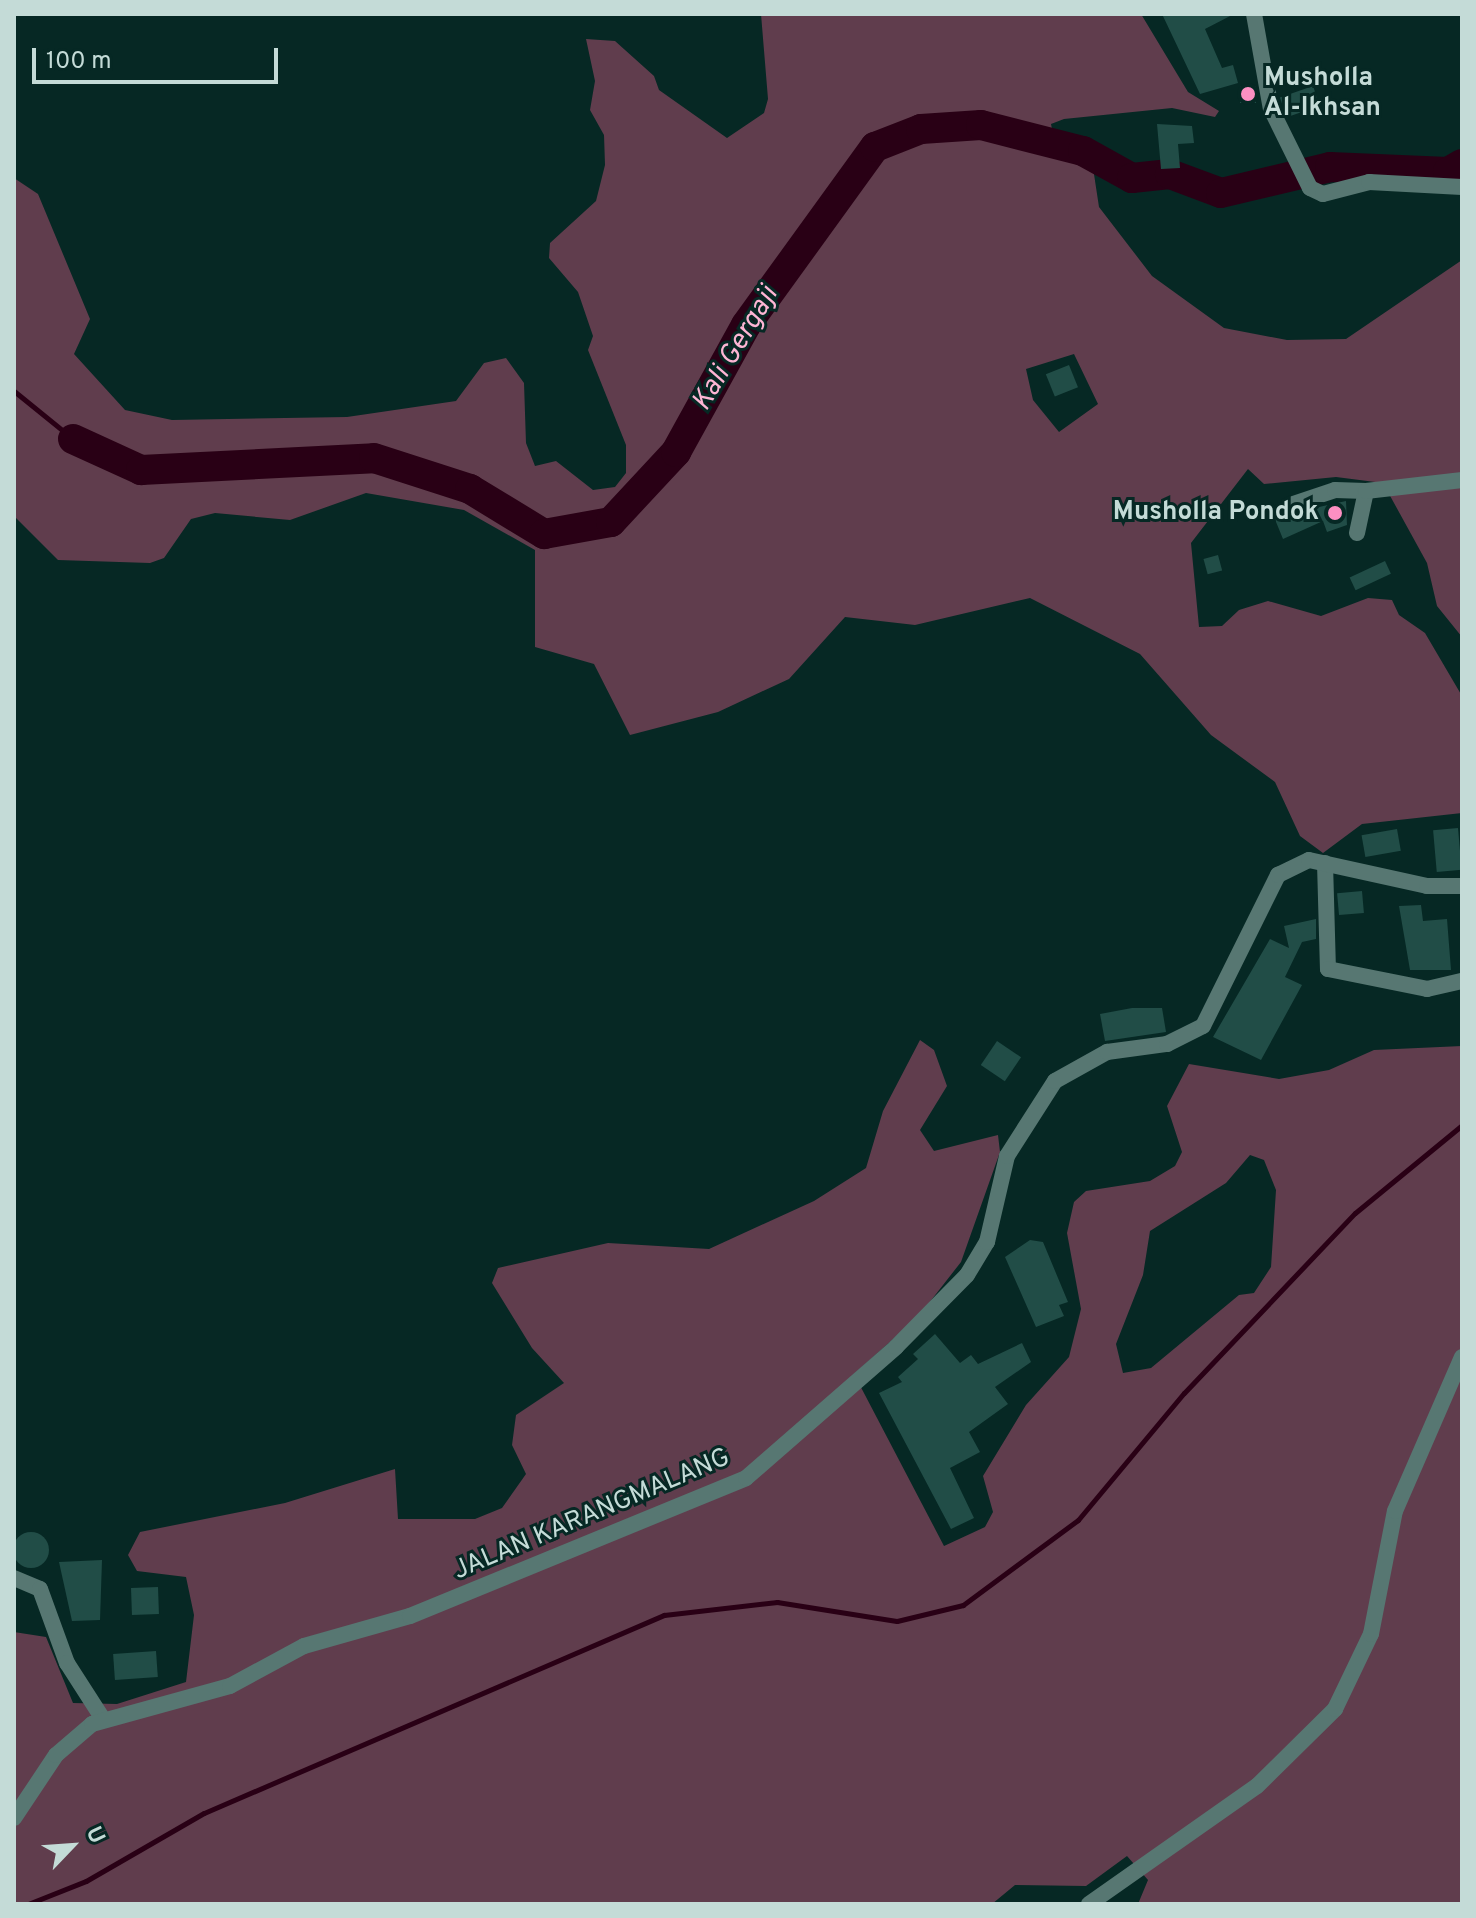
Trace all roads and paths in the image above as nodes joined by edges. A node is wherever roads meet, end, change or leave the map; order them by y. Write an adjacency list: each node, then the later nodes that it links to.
1 (1254, 14): 2 (street)
2 (1462, 187)
3 (1462, 480): 4 (street)
4 (1366, 491): 5 (street); 6 (street)
5 (1293, 504)
6 (1357, 533)
7 (1325, 863): 8 (street, JALAN KARANGMALANG); 9 (street); 12 (street, JALAN KARANGMALANG)
8 (1462, 886)
9 (1462, 981)
10 (1462, 1357): 14 (street)
11 (14, 1578): 12 (street)
12 (103, 1719): 13 (street, JALAN KARANGMALANG)
13 (14, 1818)
14 (1089, 1904)

